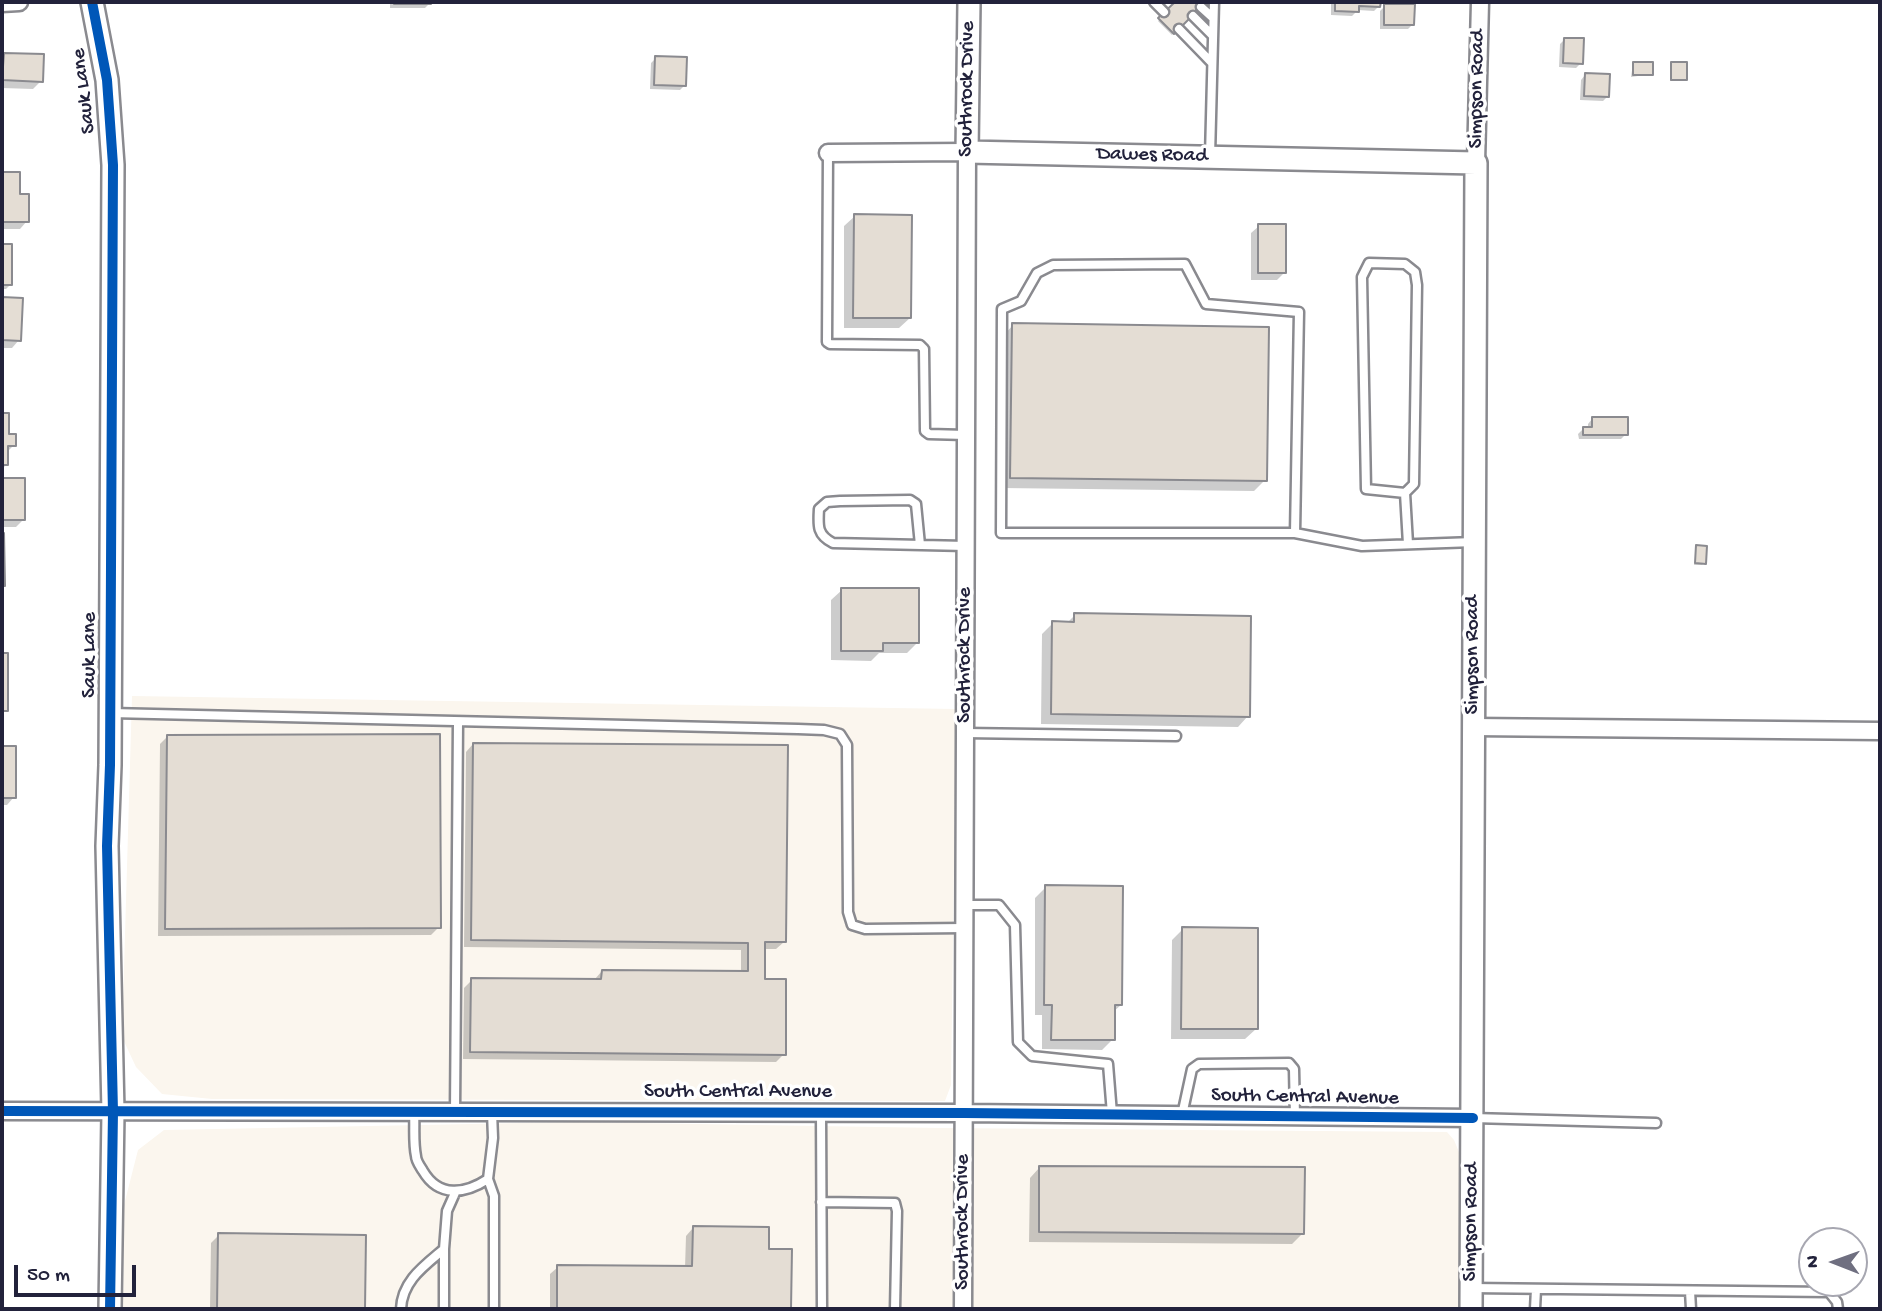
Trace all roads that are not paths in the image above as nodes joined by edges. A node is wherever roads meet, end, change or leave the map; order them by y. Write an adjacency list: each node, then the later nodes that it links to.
1 (19, 2): 7 (street)
2 (92, 2): 26 (street, Sauk Lane)
3 (968, 2): 15 (street, Southrock Drive)
4 (1154, 2): 9 (lane)
5 (1214, 2): 11 (lane)
6 (1480, 2): 18 (street, Simpson Road)
7 (2, 3)
8 (1201, 7): 11 (lane)
9 (1164, 12)
10 (1192, 16): 13 (lane)
11 (1212, 17): 13 (lane)
12 (1180, 29): 14 (lane)
13 (1212, 34): 14 (lane)
14 (1212, 63): 17 (lane)
15 (967, 152): 16 (street, Dawes Road); 17 (street, Dawes Road); 19 (street, Southrock Drive)
16 (828, 153): 19 (lane)
17 (1210, 157): 18 (street, Dawes Road)
18 (1476, 163): 22 (street, Simpson Road)
19 (966, 435): 25 (street, Southrock Drive)
20 (1405, 493): 20 (lane); 23 (lane)
21 (1295, 533): 21 (lane); 23 (lane)
22 (1474, 542): 23 (lane); 28 (street, Simpson Road)
23 (1408, 544)
24 (920, 545): 24 (lane); 25 (lane)
25 (966, 546): 30 (street, Southrock Drive)
26 (110, 713): 27 (lane); 35 (street, Sauk Lane)
27 (458, 722): 33 (lane); 37 (lane)
28 (1473, 727): 29 (street); 44 (street, Simpson Road)
29 (1880, 731)
30 (965, 733): 31 (lane); 32 (street, Southrock Drive)
31 (1176, 736)
32 (965, 905): 33 (street, Southrock Drive); 41 (lane)
33 (965, 928): 40 (street, Southrock Drive)
34 (2, 1111): 35 (street, South Central Avenue)
35 (113, 1112): 36 (street, South Central Avenue); 53 (street, Sauk Lane)
36 (414, 1112): 37 (street, South Central Avenue); 47 (lane)
37 (455, 1112): 38 (street, South Central Avenue)
38 (492, 1112): 39 (street, South Central Avenue); 46 (lane)
39 (821, 1112): 40 (street, South Central Avenue); 48 (lane)
40 (964, 1113): 41 (street, South Central Avenue); 59 (street, Southrock Drive)
41 (1112, 1114): 42 (street, South Central Avenue)
42 (1182, 1115): 43 (street, South Central Avenue); 43 (lane)
43 (1295, 1117): 44 (street, South Central Avenue)
44 (1473, 1118): 45 (lane); 50 (street, Simpson Road)
45 (1656, 1123)
46 (488, 1179): 47 (lane); 56 (lane)
47 (455, 1193): 49 (lane)
48 (821, 1202): 57 (lane); 58 (lane)
49 (444, 1249): 54 (lane); 55 (lane)
50 (1471, 1288): 51 (lane); 60 (street, Simpson Road)
51 (1536, 1289): 52 (lane); 61 (lane)
52 (1690, 1291): 62 (lane); 63 (lane)
53 (110, 1309)
54 (401, 1309)
55 (444, 1309)
56 (494, 1309)
57 (822, 1309)
58 (895, 1309)
59 (963, 1309)
60 (1471, 1309)
61 (1535, 1309)
62 (1691, 1309)
63 (1838, 1309)

